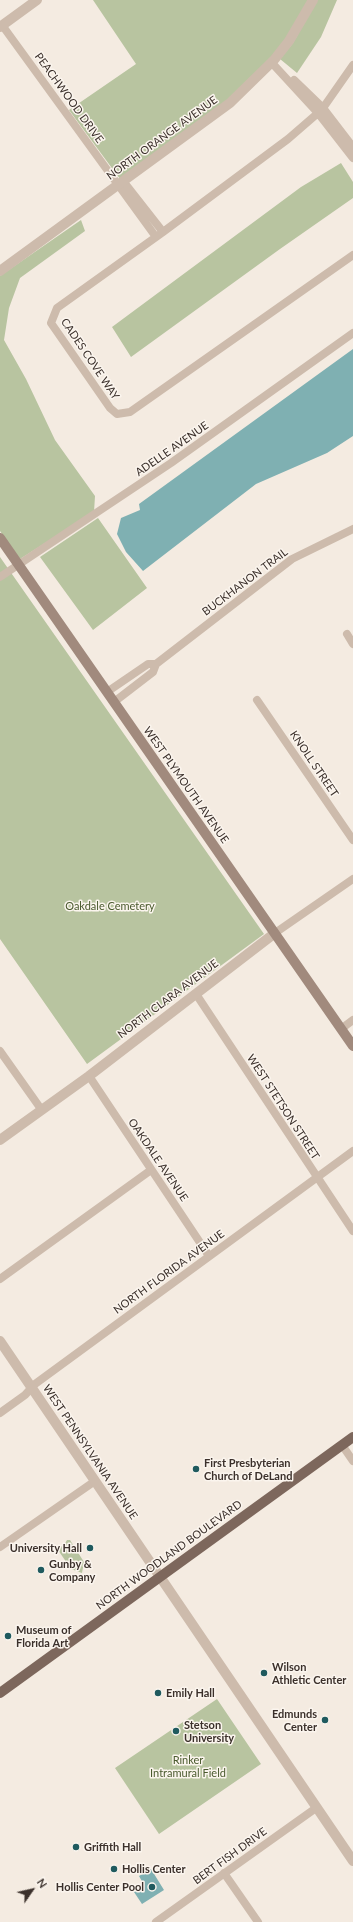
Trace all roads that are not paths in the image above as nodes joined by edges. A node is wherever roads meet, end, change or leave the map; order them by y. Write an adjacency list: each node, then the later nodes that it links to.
1 (37, 0): 3 (street)
2 (313, 0): 4 (street, NORTH ORANGE AVENUE)
3 (1, 26): 9 (street, PEACHWOOD DRIVE)
4 (273, 61): 6 (street); 9 (street, NORTH ORANGE AVENUE)
5 (353, 65): 6 (street, CADES COVE WAY)
6 (321, 110): 7 (street); 8 (street); 10 (street, CADES COVE WAY)
7 (353, 147)
8 (353, 158)
9 (121, 182): 10 (street, PEACHWOOD DRIVE); 12 (street, NORTH ORANGE AVENUE)
10 (160, 234): 11 (street, CADES COVE WAY)
11 (353, 255)
12 (0, 271)
13 (353, 333): 16 (street, ADELLE AVENUE)
14 (353, 529): 20 (street, BUCKHANON TRAIL)
15 (0, 538): 16 (main road, WEST PLYMOUTH AVENUE)
16 (18, 564): 17 (street, ADELLE AVENUE); 21 (main road, WEST PLYMOUTH AVENUE)
17 (0, 577)
18 (346, 634): 19 (street)
19 (353, 644)
20 (156, 664): 21 (street, BUCKHANON TRAIL); 23 (street, BUCKHANON TRAIL)
21 (107, 692): 23 (main road, WEST PLYMOUTH AVENUE)
22 (257, 700): 24 (street, KNOLL STREET)
23 (114, 702): 26 (main road, WEST PLYMOUTH AVENUE)
24 (353, 840)
25 (353, 880): 26 (street, NORTH CLARA AVENUE)
26 (274, 933): 27 (street, NORTH CLARA AVENUE); 29 (main road, WEST PLYMOUTH AVENUE)
27 (196, 994): 32 (street, NORTH CLARA AVENUE); 37 (street, WEST STETSON STREET)
28 (353, 1020): 29 (street)
29 (341, 1029): 30 (main road, WEST PLYMOUTH AVENUE)
30 (353, 1046)
31 (0, 1051): 33 (street)
32 (89, 1076): 33 (street, NORTH CLARA AVENUE); 36 (street, OAKDALE AVENUE)
33 (41, 1109): 34 (street, NORTH CLARA AVENUE)
34 (0, 1140)
35 (353, 1151): 37 (street, NORTH FLORIDA AVENUE)
36 (151, 1170): 39 (street, OAKDALE AVENUE); 40 (street)
37 (317, 1178): 38 (street, WEST STETSON STREET); 39 (street, NORTH FLORIDA AVENUE)
38 (353, 1231)
39 (209, 1256): 42 (street, NORTH FLORIDA AVENUE)
40 (0, 1279)
41 (0, 1341): 42 (street, WEST PENNSYLVANIA AVENUE)
42 (32, 1388): 43 (street, NORTH FLORIDA AVENUE); 47 (street, WEST PENNSYLVANIA AVENUE)
43 (0, 1413)
44 (353, 1437): 45 (main road, NORTH WOODLAND BOULEVARD)
45 (342, 1445): 46 (street); 49 (main road, NORTH WOODLAND BOULEVARD)
46 (353, 1461)
47 (95, 1481): 48 (street); 49 (street, WEST PENNSYLVANIA AVENUE)
48 (0, 1547)
49 (160, 1577): 50 (main road, NORTH WOODLAND BOULEVARD); 51 (street, WEST PENNSYLVANIA AVENUE)
50 (0, 1693)
51 (316, 1808): 52 (street, WEST PENNSYLVANIA AVENUE); 53 (street, BERT FISH DRIVE)
52 (353, 1861)
53 (224, 1873): 54 (street, BERT FISH DRIVE); 55 (street)
54 (156, 1922)
55 (258, 1922)

